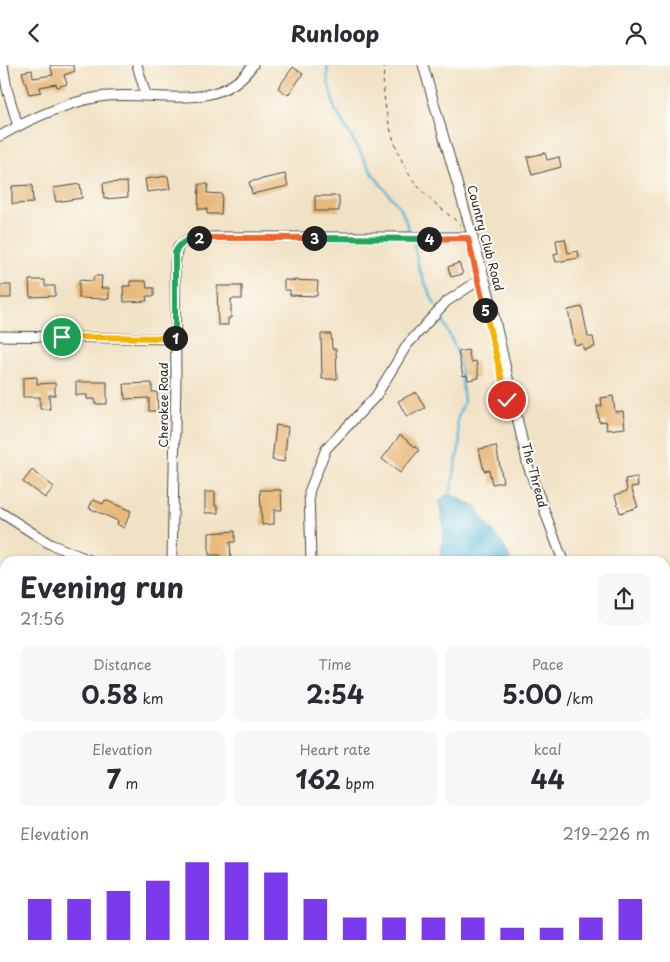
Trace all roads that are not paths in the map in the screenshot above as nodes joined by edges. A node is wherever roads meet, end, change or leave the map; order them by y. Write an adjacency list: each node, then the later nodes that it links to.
1 (2, 65): 6 (street)
2 (137, 65): 5 (street)
3 (253, 65): 5 (street)
4 (424, 65): 8 (street, Country Club Road)
5 (146, 95): 6 (street)
6 (18, 126): 7 (street)
7 (0, 136)
8 (471, 238): 9 (street, Country Club Road); 11 (street, Cherokee Road)
9 (484, 277): 15 (street); 16 (street, Country Club Road)
10 (0, 337): 11 (street)
11 (176, 339): 14 (street, Cherokee Road)
12 (0, 512): 13 (street)
13 (80, 556)
14 (172, 556)
15 (311, 556)
16 (561, 556)

